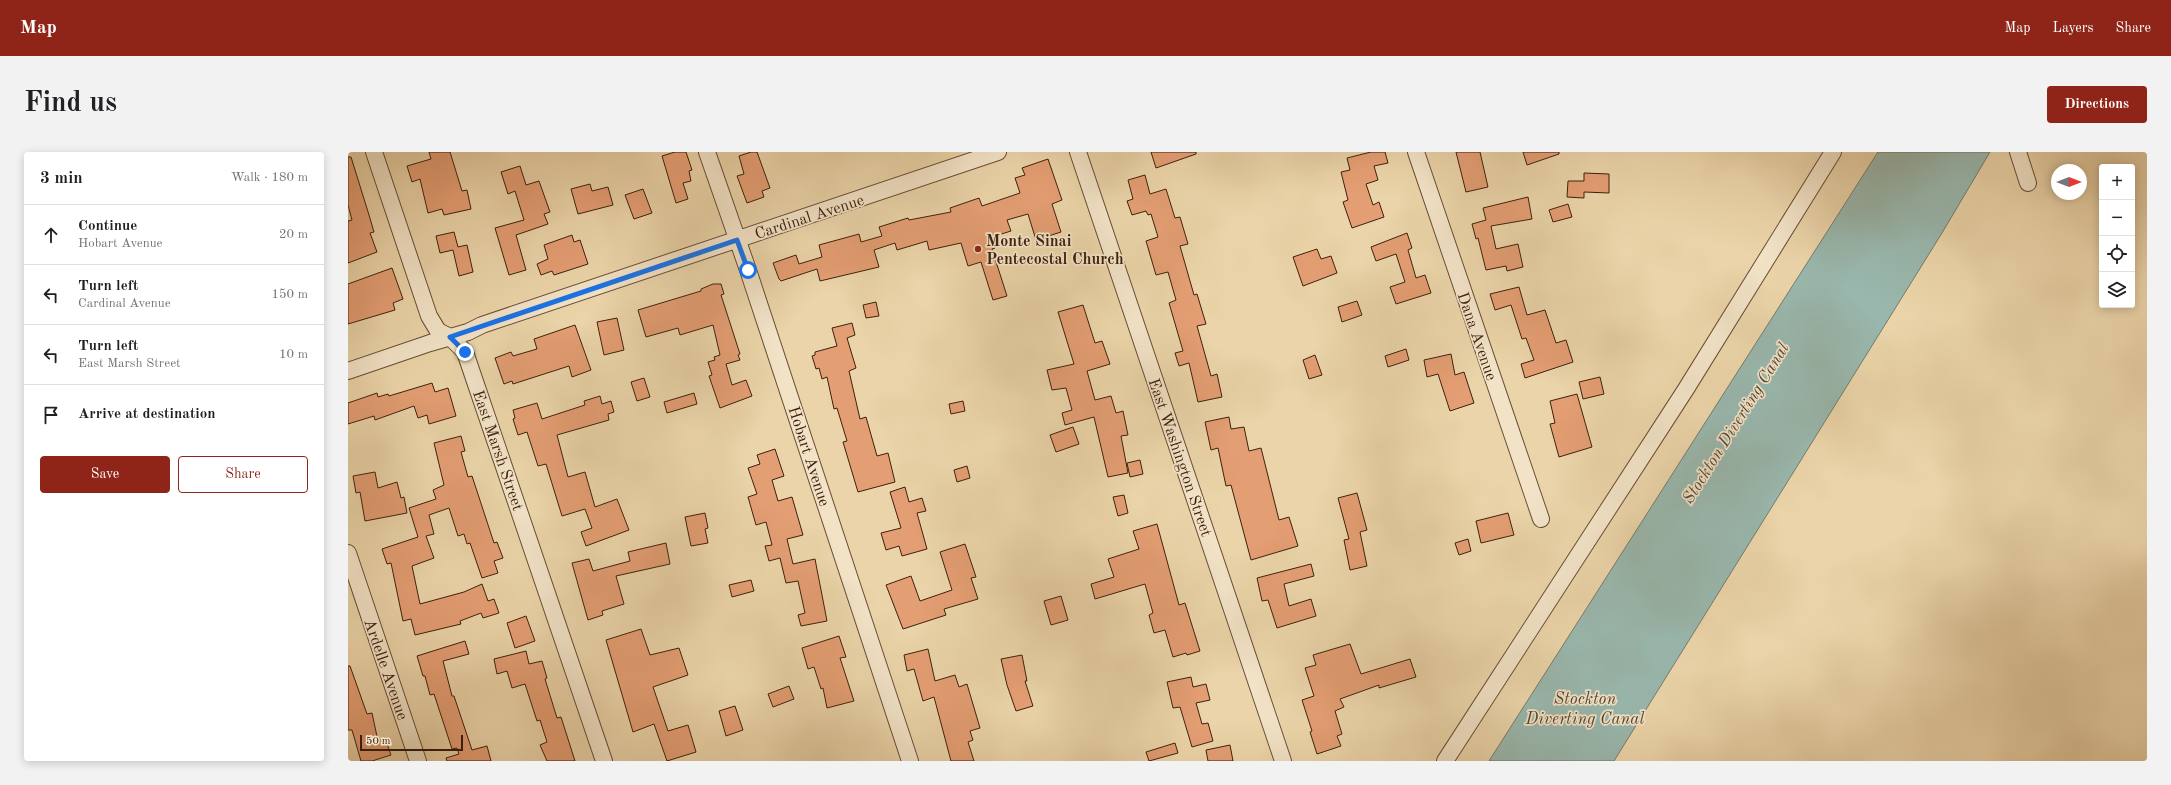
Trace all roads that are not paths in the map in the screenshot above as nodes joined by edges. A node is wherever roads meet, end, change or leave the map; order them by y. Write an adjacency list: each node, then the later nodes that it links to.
1 (374, 152): 10 (street, East Marsh Street)
2 (707, 152): 9 (street, Hobart Avenue)
3 (998, 152): 9 (street, Cardinal Avenue)
4 (1078, 152): 17 (street, East Washington Street)
5 (1416, 152): 12 (street, Dana Avenue)
6 (1833, 152): 18 (street)
7 (2018, 152): 8 (street)
8 (2028, 183)
9 (737, 240): 10 (street, Cardinal Avenue); 16 (street, Hobart Avenue)
10 (450, 337): 11 (street, Cardinal Avenue); 15 (street, East Marsh Street)
11 (348, 371)
12 (1541, 519)
13 (348, 553): 14 (street, Ardelle Avenue)
14 (418, 761)
15 (604, 761)
16 (910, 761)
17 (1283, 761)
18 (1445, 761)

